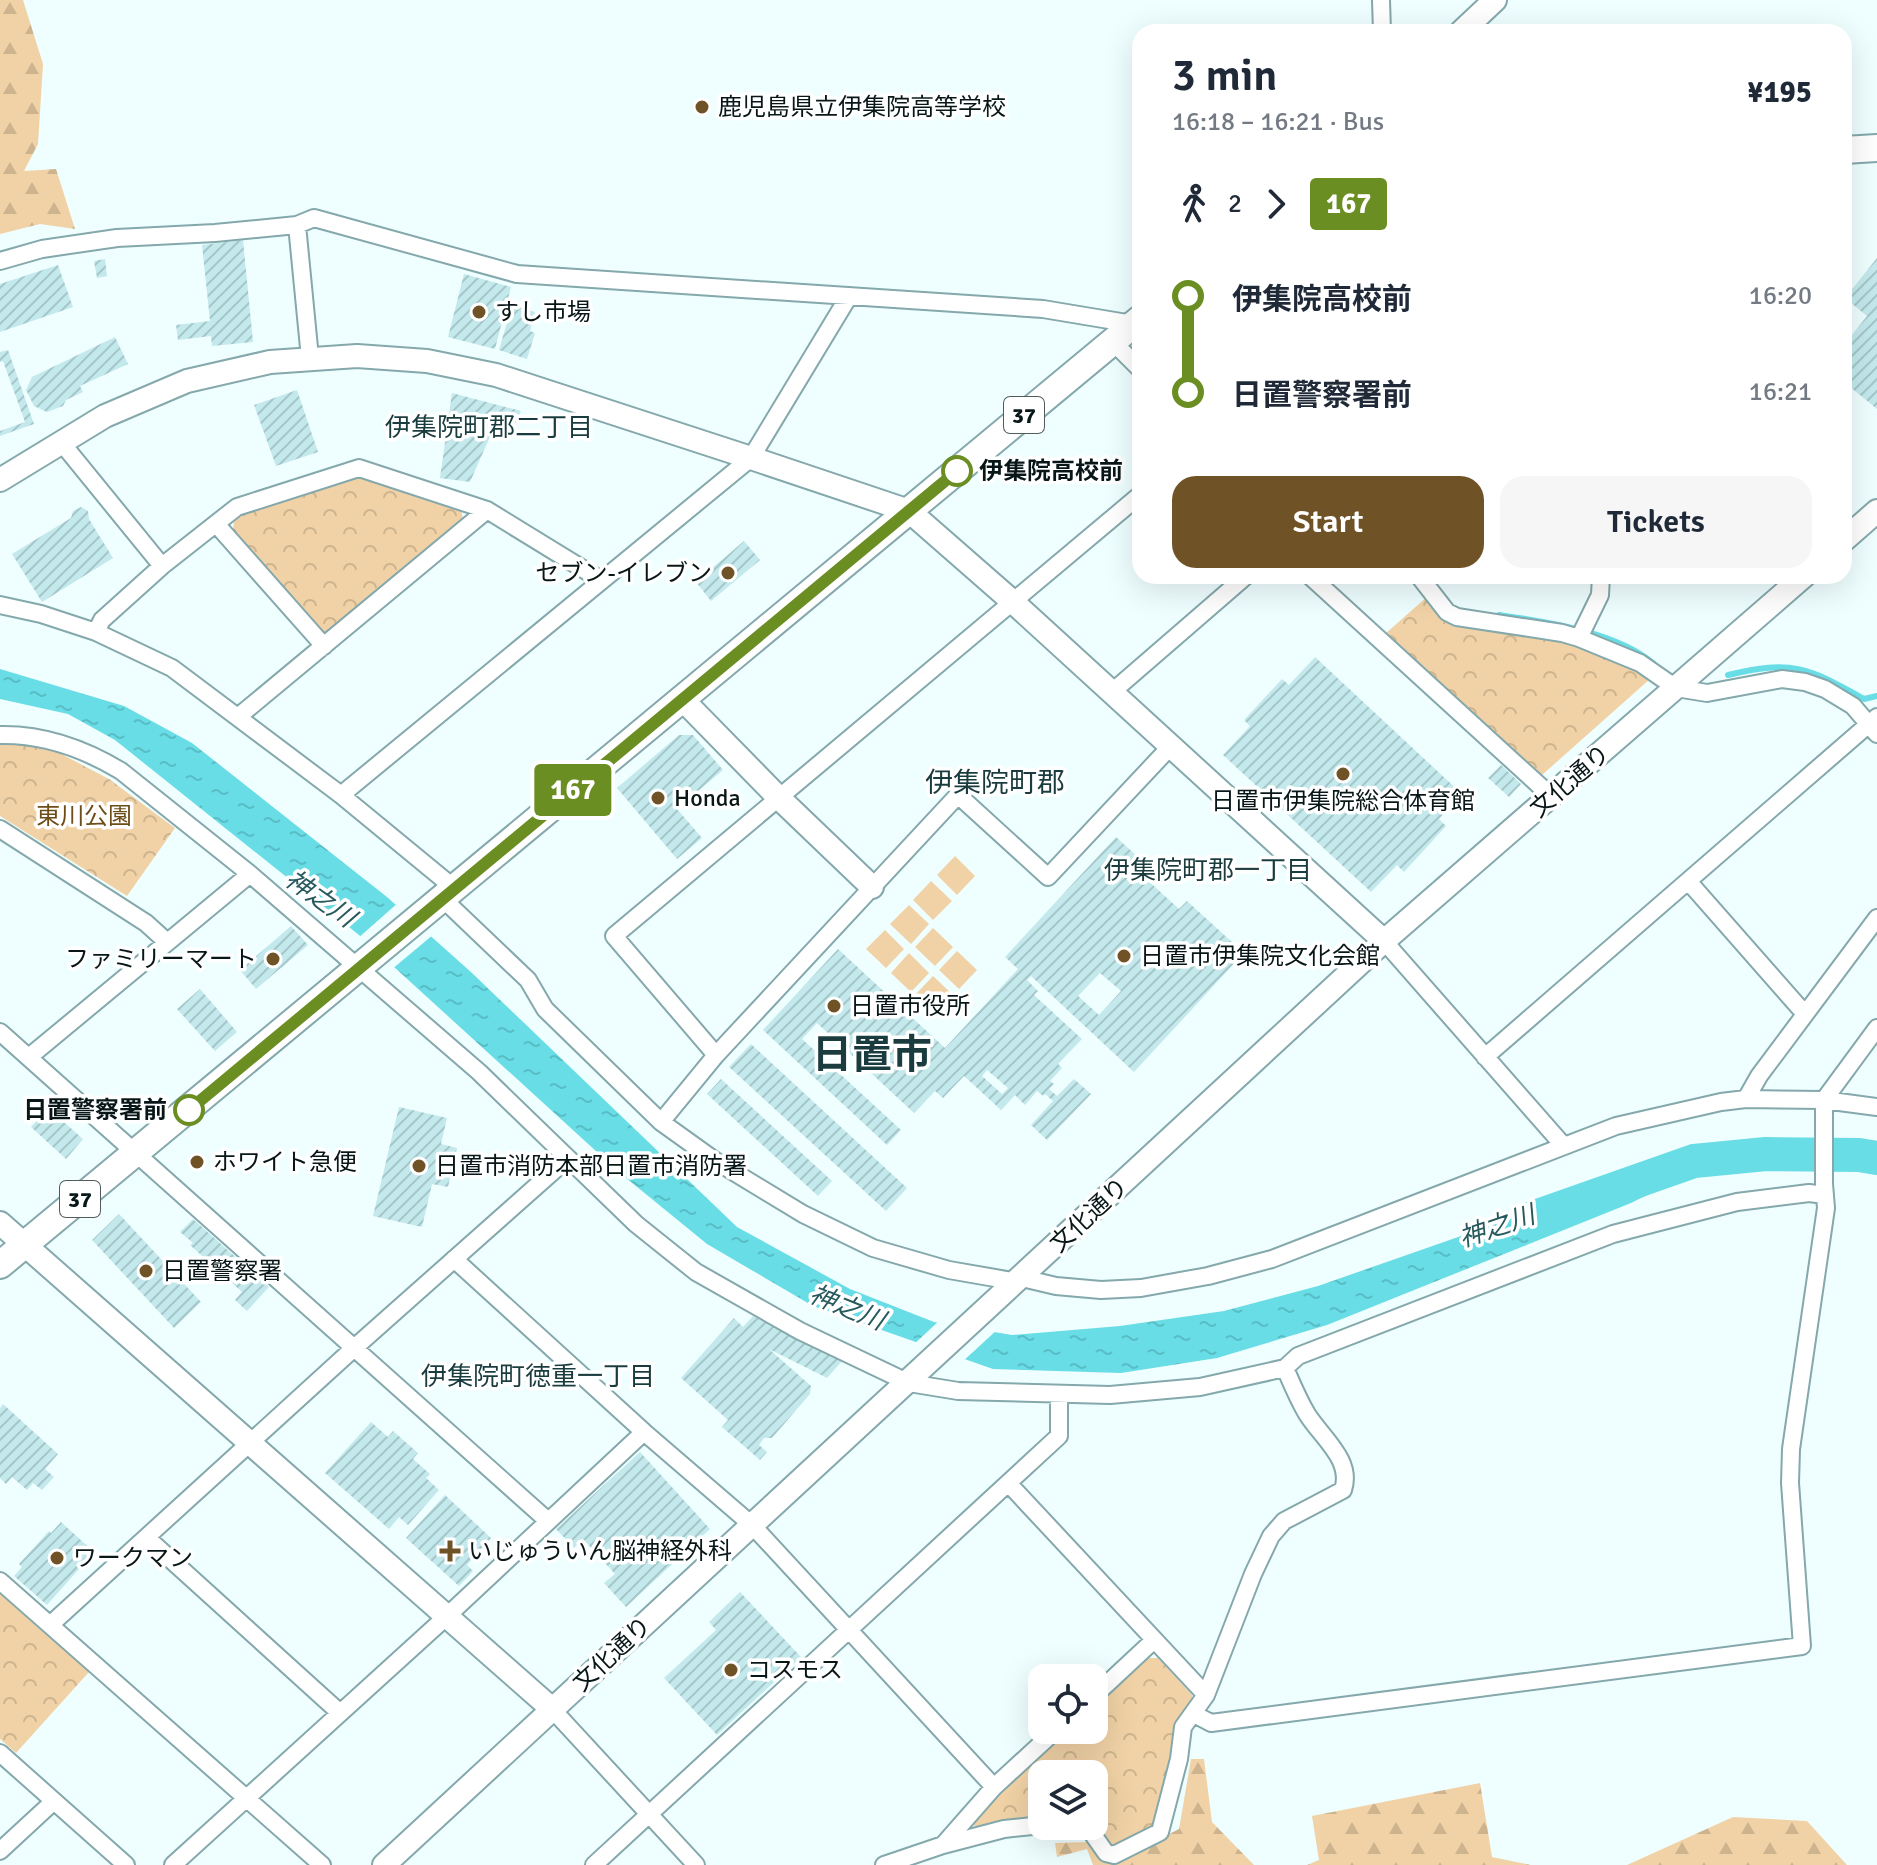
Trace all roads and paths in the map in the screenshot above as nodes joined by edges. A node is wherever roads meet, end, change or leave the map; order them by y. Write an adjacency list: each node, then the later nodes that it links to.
1 (1381, 0): 3 (street)
2 (1495, 0): 4 (street)
3 (1382, 24)
4 (1470, 24)
5 (1877, 148): 6 (main road)
6 (1852, 150)
7 (297, 225): 8 (street); 9 (street); 13 (street)
8 (0, 261)
9 (849, 296): 10 (street); 16 (street)
10 (1132, 320)
11 (1132, 325): 12 (main road, 37)
12 (1113, 342): 14 (street); 20 (main road, 37)
13 (310, 358): 15 (street); 16 (street)
14 (1132, 361)
15 (61, 442): 17 (street); 24 (street)
16 (751, 458): 20 (street); 25 (street)
17 (0, 480)
18 (1132, 502): 31 (street)
19 (487, 510): 22 (street); 25 (street); 35 (street)
20 (909, 511): 31 (street); 38 (main road, 37)
21 (1877, 511): 23 (street)
22 (217, 525): 24 (street); 35 (street)
23 (1852, 533)
24 (162, 566): 33 (street)
25 (601, 580): 43 (street)
26 (1237, 584): 37 (street)
27 (1319, 584): 45 (street)
28 (1425, 584): 34 (street)
29 (1601, 584): 34 (street)
30 (1795, 584): 36 (street, 文化通り)
31 (1013, 602): 37 (street); 44 (street)
32 (0, 605): 33 (street)
33 (96, 632): 39 (street)
34 (1582, 633): 36 (street)
35 (324, 646): 39 (street)
36 (1676, 688): 40 (street); 45 (street, 文化通り)
37 (1112, 692): 42 (street)
38 (682, 699): 44 (street); 50 (main road, 37)
39 (239, 716): 43 (street)
40 (1874, 725): 48 (street)
41 (0, 735): 47 (street)
42 (1171, 746): 49 (street); 52 (street)
43 (341, 795): 50 (street)
44 (778, 797): 49 (street); 58 (street)
45 (1552, 797): 52 (street, 文化通り)
46 (0, 829): 53 (street)
47 (250, 874): 53 (street); 54 (street)
48 (1688, 881): 55 (street); 60 (street)
49 (872, 887): 58 (street)
50 (443, 897): 54 (main road, 37); 64 (street)
51 (1877, 918): 55 (street)
52 (1384, 941): 60 (street); 73 (street, 文化通り)
53 (167, 942): 59 (street)
54 (363, 965): 66 (main road, 37); 67 (street)
55 (1805, 1014): 61 (street)
56 (1877, 1028): 62 (street)
57 (0, 1032): 59 (street)
58 (716, 1055): 64 (street)
59 (29, 1057): 66 (street)
60 (1485, 1057): 65 (street)
61 (1746, 1099): 62 (street); 65 (street)
62 (1824, 1107): 63 (street); 68 (street)
63 (1877, 1107)
64 (661, 1122): 73 (street)
65 (1563, 1145): 73 (street)
66 (136, 1153): 70 (main road, 37); 74 (street)
67 (567, 1159): 71 (street); 76 (street)
68 (1824, 1190): 75 (street); 93 (street)
69 (0, 1223): 70 (street)
70 (24, 1244): 72 (main road, 37); 79 (street)
71 (454, 1259): 74 (street); 78 (street)
72 (0, 1265)
73 (1015, 1284): 76 (street, 文化通り)
74 (353, 1349): 79 (street); 81 (street)
75 (1285, 1368): 77 (street); 90 (street)
76 (909, 1383): 77 (street); 82 (street, 文化通り)
77 (1059, 1394): 80 (street)
78 (644, 1432): 81 (street); 82 (street)
79 (250, 1443): 83 (street); 85 (street)
80 (1009, 1484): 87 (street); 88 (street)
81 (548, 1521): 85 (street)
82 (752, 1525): 87 (street); 91 (street, 文化通り)
83 (147, 1538): 86 (street); 92 (street)
84 (0, 1581): 86 (street)
85 (446, 1617): 91 (street); 92 (street)
86 (50, 1625): 97 (street)
87 (849, 1629): 96 (street); 99 (street)
88 (1153, 1641): 89 (street); 90 (street)
89 (1108, 1683)
90 (1206, 1695): 93 (street)
91 (552, 1709): 99 (street); 107 (street, 文化通り)
92 (339, 1712): 97 (street)
93 (1194, 1714): 101 (street)
94 (1041, 1744): 96 (street)
95 (0, 1753): 98 (street)
96 (994, 1787): 102 (street)
97 (248, 1798): 105 (street); 106 (street)
98 (54, 1801): 103 (street); 104 (street)
99 (650, 1813): 108 (street); 109 (street)
100 (1028, 1826): 102 (street)
101 (1097, 1840)
102 (943, 1845): 110 (street)
103 (0, 1851)
104 (126, 1865)
105 (173, 1865)
106 (322, 1865)
107 (384, 1865)
108 (594, 1865)
109 (696, 1865)
110 (884, 1865)

